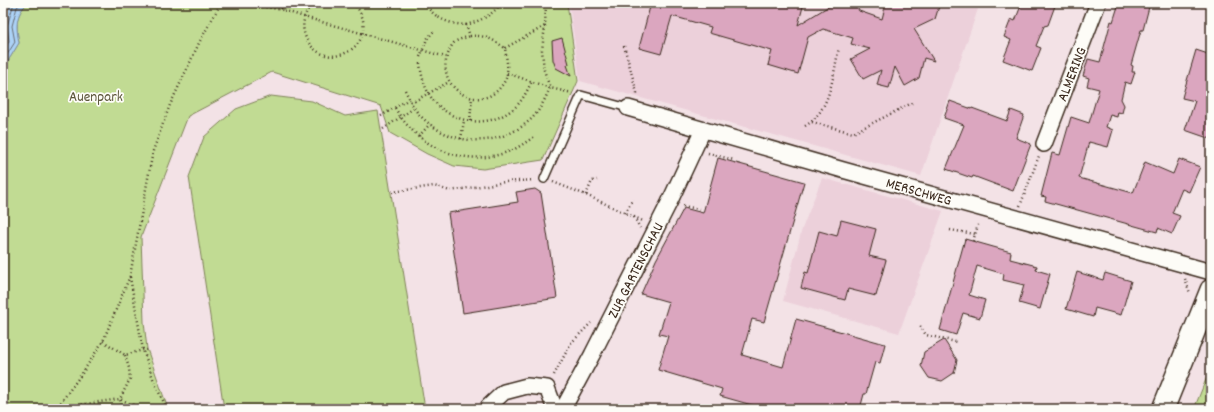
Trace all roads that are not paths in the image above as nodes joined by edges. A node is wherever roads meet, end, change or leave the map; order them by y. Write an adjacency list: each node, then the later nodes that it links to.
1 (1098, 3): 4 (street, ALMERING)
2 (629, 108): 3 (street, MERSCHWEG); 5 (lane)
3 (703, 130): 6 (street, MERSCHWEG); 10 (street, ZUR GARTENSCHAU)
4 (1044, 144)
5 (544, 179)
6 (1211, 272)
7 (1211, 290): 11 (main road)
8 (488, 408): 9 (street)
9 (555, 409)
10 (563, 409)
11 (1163, 409)

